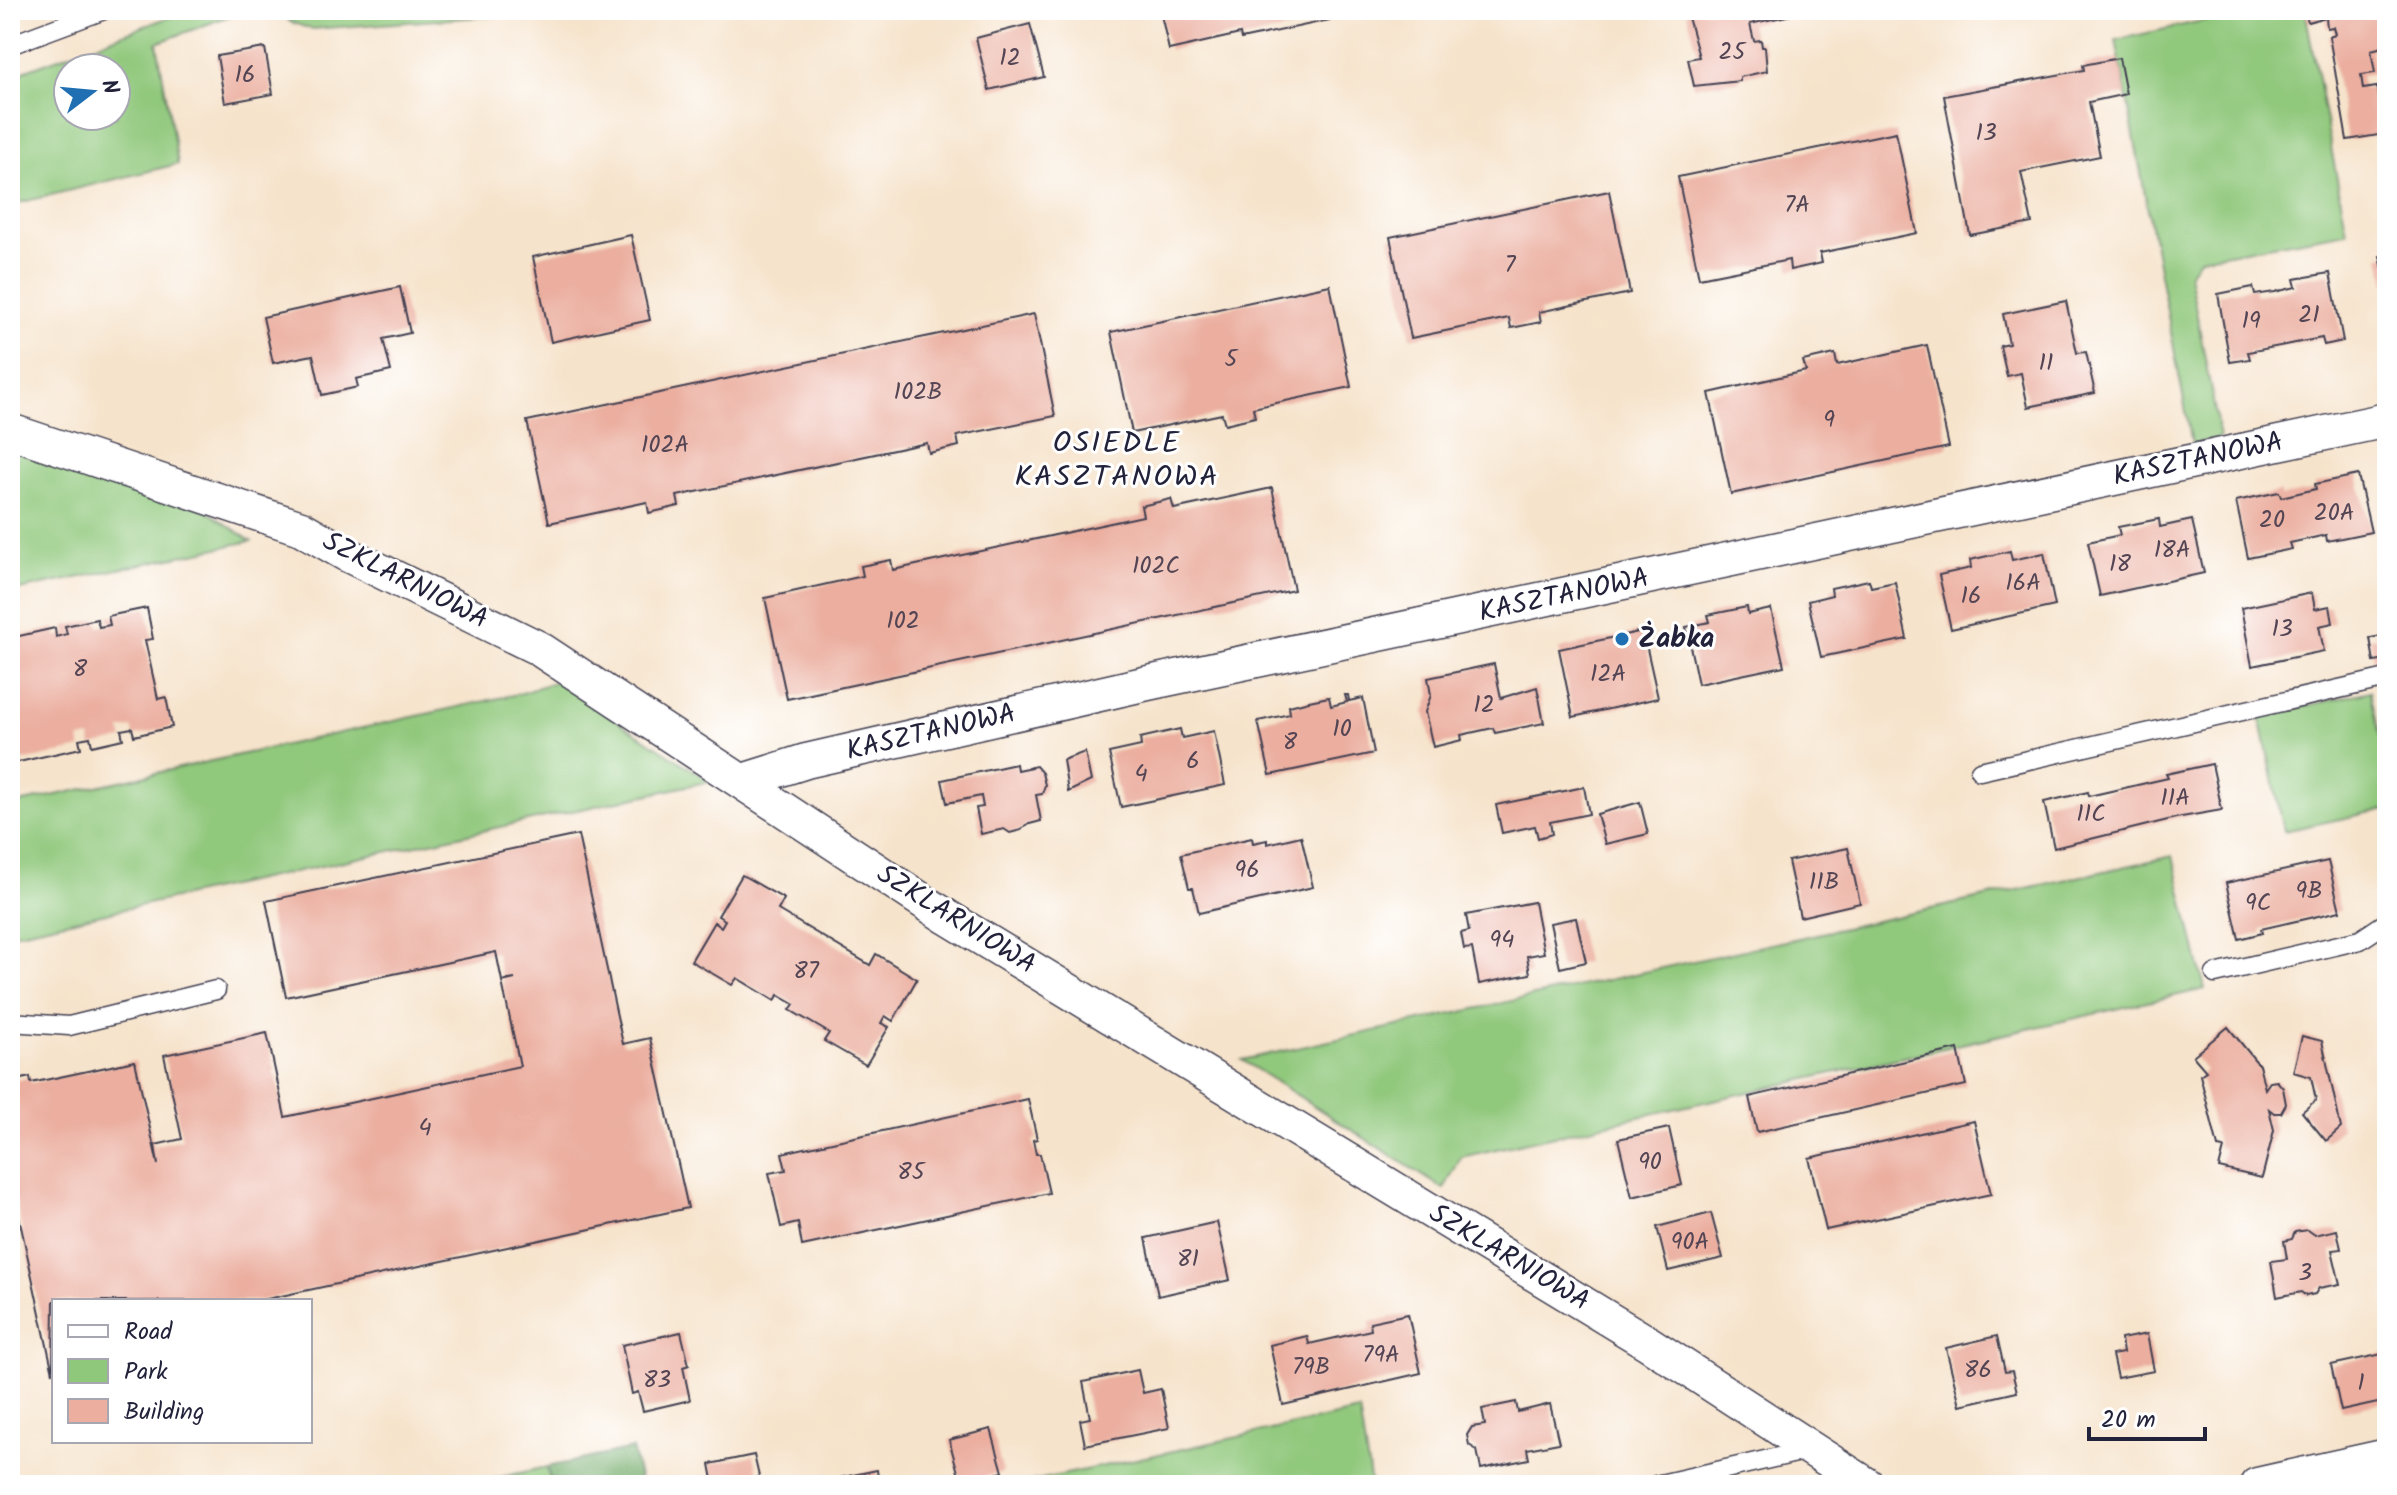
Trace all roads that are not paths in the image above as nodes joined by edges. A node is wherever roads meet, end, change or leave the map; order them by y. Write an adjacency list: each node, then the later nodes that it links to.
1 (104, 10): 2 (lane)
2 (10, 45)
3 (2387, 420): 7 (street, KASZTANOWA)
4 (10, 431): 7 (street, SZKLARNIOWA)
5 (2387, 678): 6 (lane)
6 (1980, 771)
7 (743, 781): 12 (street, SZKLARNIOWA)
8 (2387, 922): 9 (lane)
9 (2215, 974)
10 (216, 990): 11 (lane)
11 (10, 1022)
12 (1809, 1450): 14 (lane); 15 (street, SZKLARNIOWA)
13 (2387, 1456): 16 (street)
14 (1656, 1485)
15 (1867, 1485)
16 (2257, 1485)

